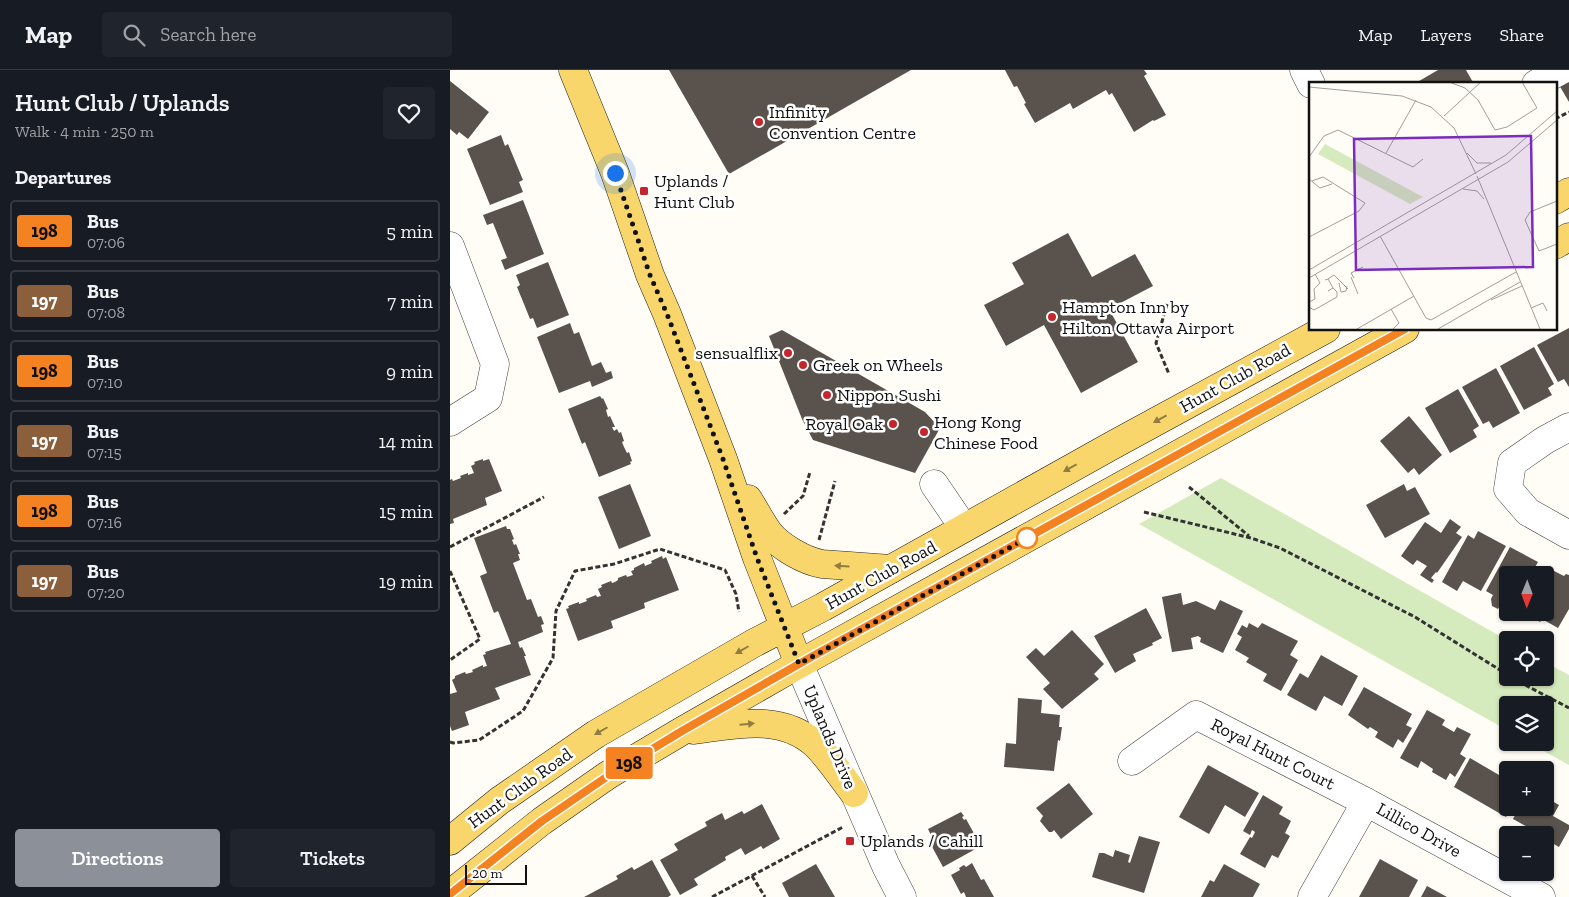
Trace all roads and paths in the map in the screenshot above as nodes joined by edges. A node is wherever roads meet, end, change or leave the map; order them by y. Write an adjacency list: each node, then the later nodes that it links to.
1 (573, 70): 19 (main road, Uplands Drive)
2 (1304, 70): 4 (street)
3 (1562, 70): 5 (street)
4 (1310, 82)
5 (1540, 82)
6 (1569, 112): 7 (path)
7 (1556, 118)
8 (1569, 192): 9 (main road)
9 (1556, 199)
10 (1569, 237): 11 (main road)
11 (1556, 244)
12 (450, 246): 17 (street)
13 (1167, 304): 16 (path)
14 (1324, 330): 27 (main road, Hunt Club Road, one-way to 27)
15 (1403, 330): 37 (main road)
16 (1169, 374)
17 (450, 422)
18 (1569, 427): 28 (street)
19 (723, 459): 32 (main road, one-way to 19); 35 (main road, Uplands Drive)
20 (810, 472): 26 (path)
21 (836, 481): 31 (path)
22 (934, 484): 27 (street)
23 (1189, 487): 29 (path)
24 (544, 497): 30 (path)
25 (1144, 512): 29 (path)
26 (782, 516)
27 (964, 528): 32 (main road, Hunt Club Road)
28 (1569, 535)
29 (1251, 538): 38 (path)
30 (450, 547)
31 (817, 548)
32 (891, 570): 35 (main road, Hunt Club Road)
33 (450, 571): 36 (path)
34 (739, 612): 42 (path)
35 (785, 626): 37 (main road, Uplands Drive); 46 (main road, Hunt Club Road, one-way to 46)
36 (450, 660)
37 (799, 664): 41 (main road); 45 (street, Uplands Drive)
38 (1499, 669)
39 (1527, 686): 40 (path)
40 (1569, 708)
41 (682, 731): 45 (main road, one-way to 45); 48 (main road)
42 (450, 742)
43 (1132, 761): 44 (street, Royal Hunt Court)
44 (1366, 802): 52 (street, Lillico Drive); 53 (street, Lillico Drive)
45 (859, 805): 47 (path); 51 (street, Uplands Drive)
46 (450, 841)
47 (752, 876): 49 (path); 50 (path)
48 (450, 894)
49 (712, 897)
50 (765, 897)
51 (902, 897)
52 (1312, 897)
53 (1541, 897)

